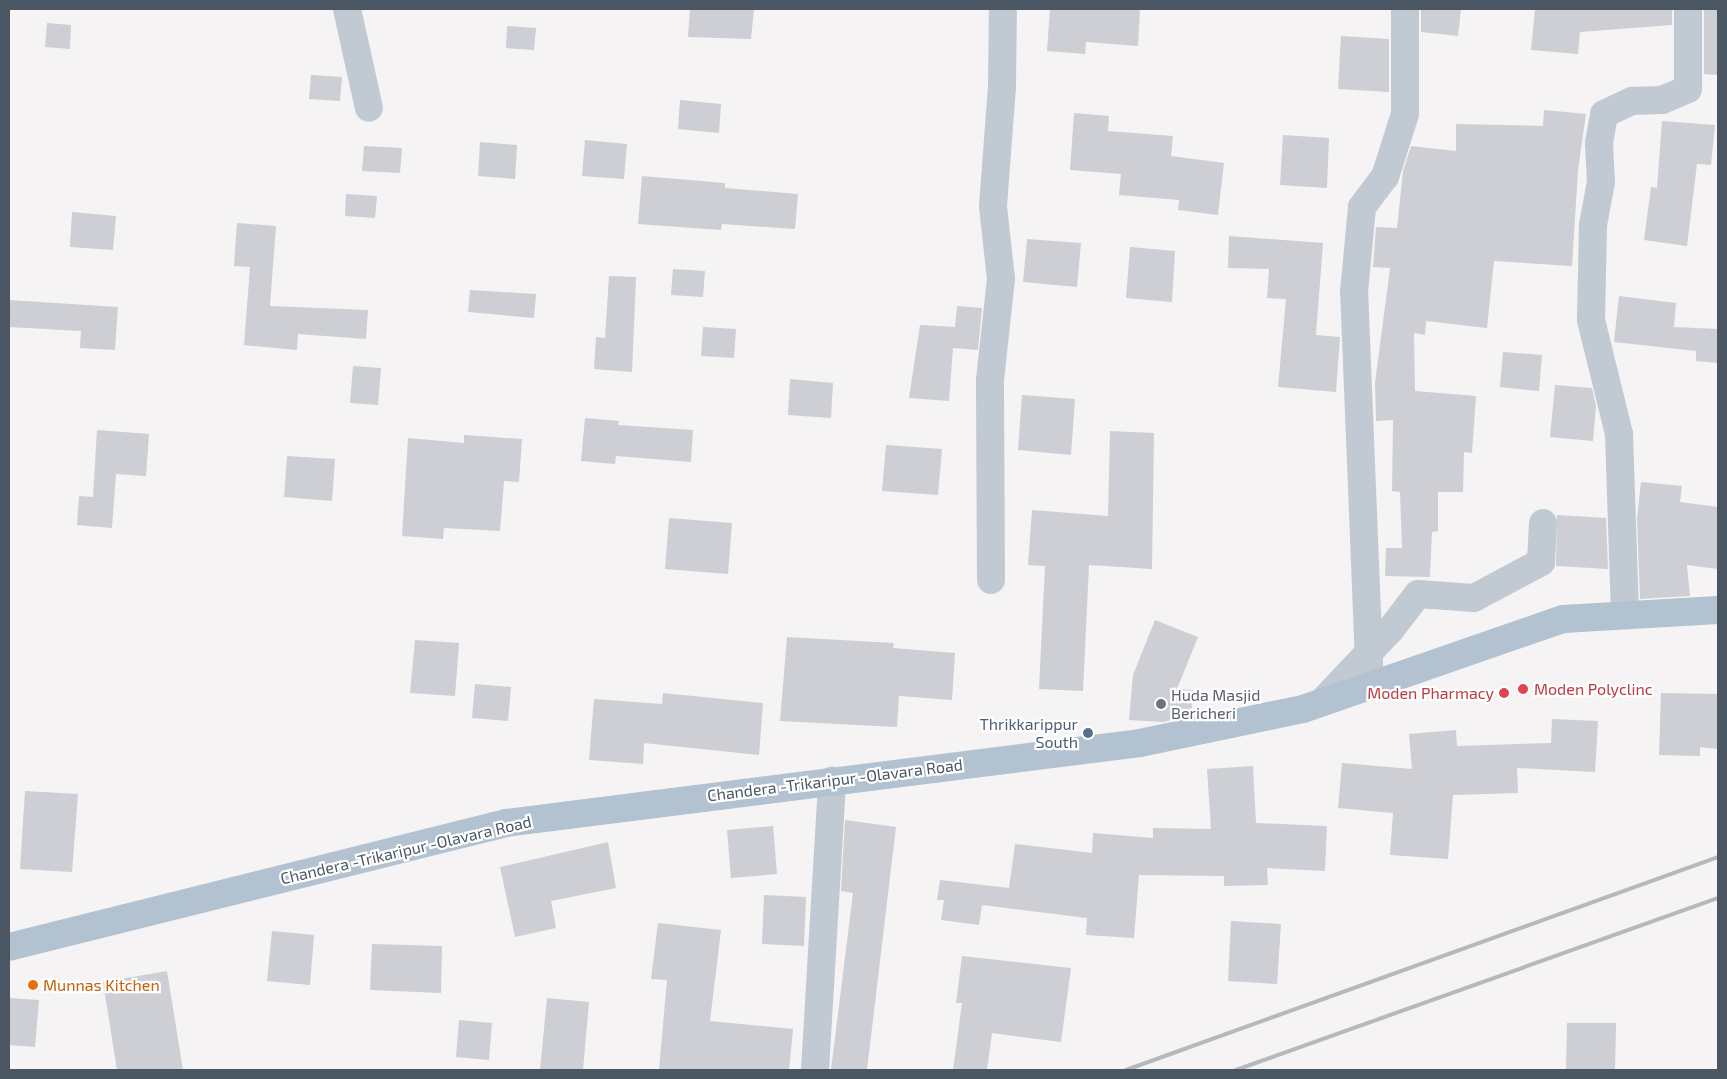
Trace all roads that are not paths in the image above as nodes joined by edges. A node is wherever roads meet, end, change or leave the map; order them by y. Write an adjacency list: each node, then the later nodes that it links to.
1 (347, 9): 5 (street)
2 (1003, 9): 7 (street)
3 (1405, 9): 10 (street)
4 (1688, 9): 9 (street)
5 (369, 108)
6 (1543, 523): 10 (street)
7 (991, 580)
8 (1718, 610): 9 (main road, Chandera -Trikaripur -Olavara Road)
9 (1625, 616): 11 (main road, Chandera -Trikaripur -Olavara Road)
10 (1368, 653): 11 (street); 12 (street)
11 (1370, 687): 12 (main road, Chandera -Trikaripur -Olavara Road)
12 (1322, 702): 13 (main road, Chandera -Trikaripur -Olavara Road)
13 (832, 780): 14 (main road, Chandera -Trikaripur -Olavara Road); 15 (street)
14 (9, 947)
15 (816, 1070)

